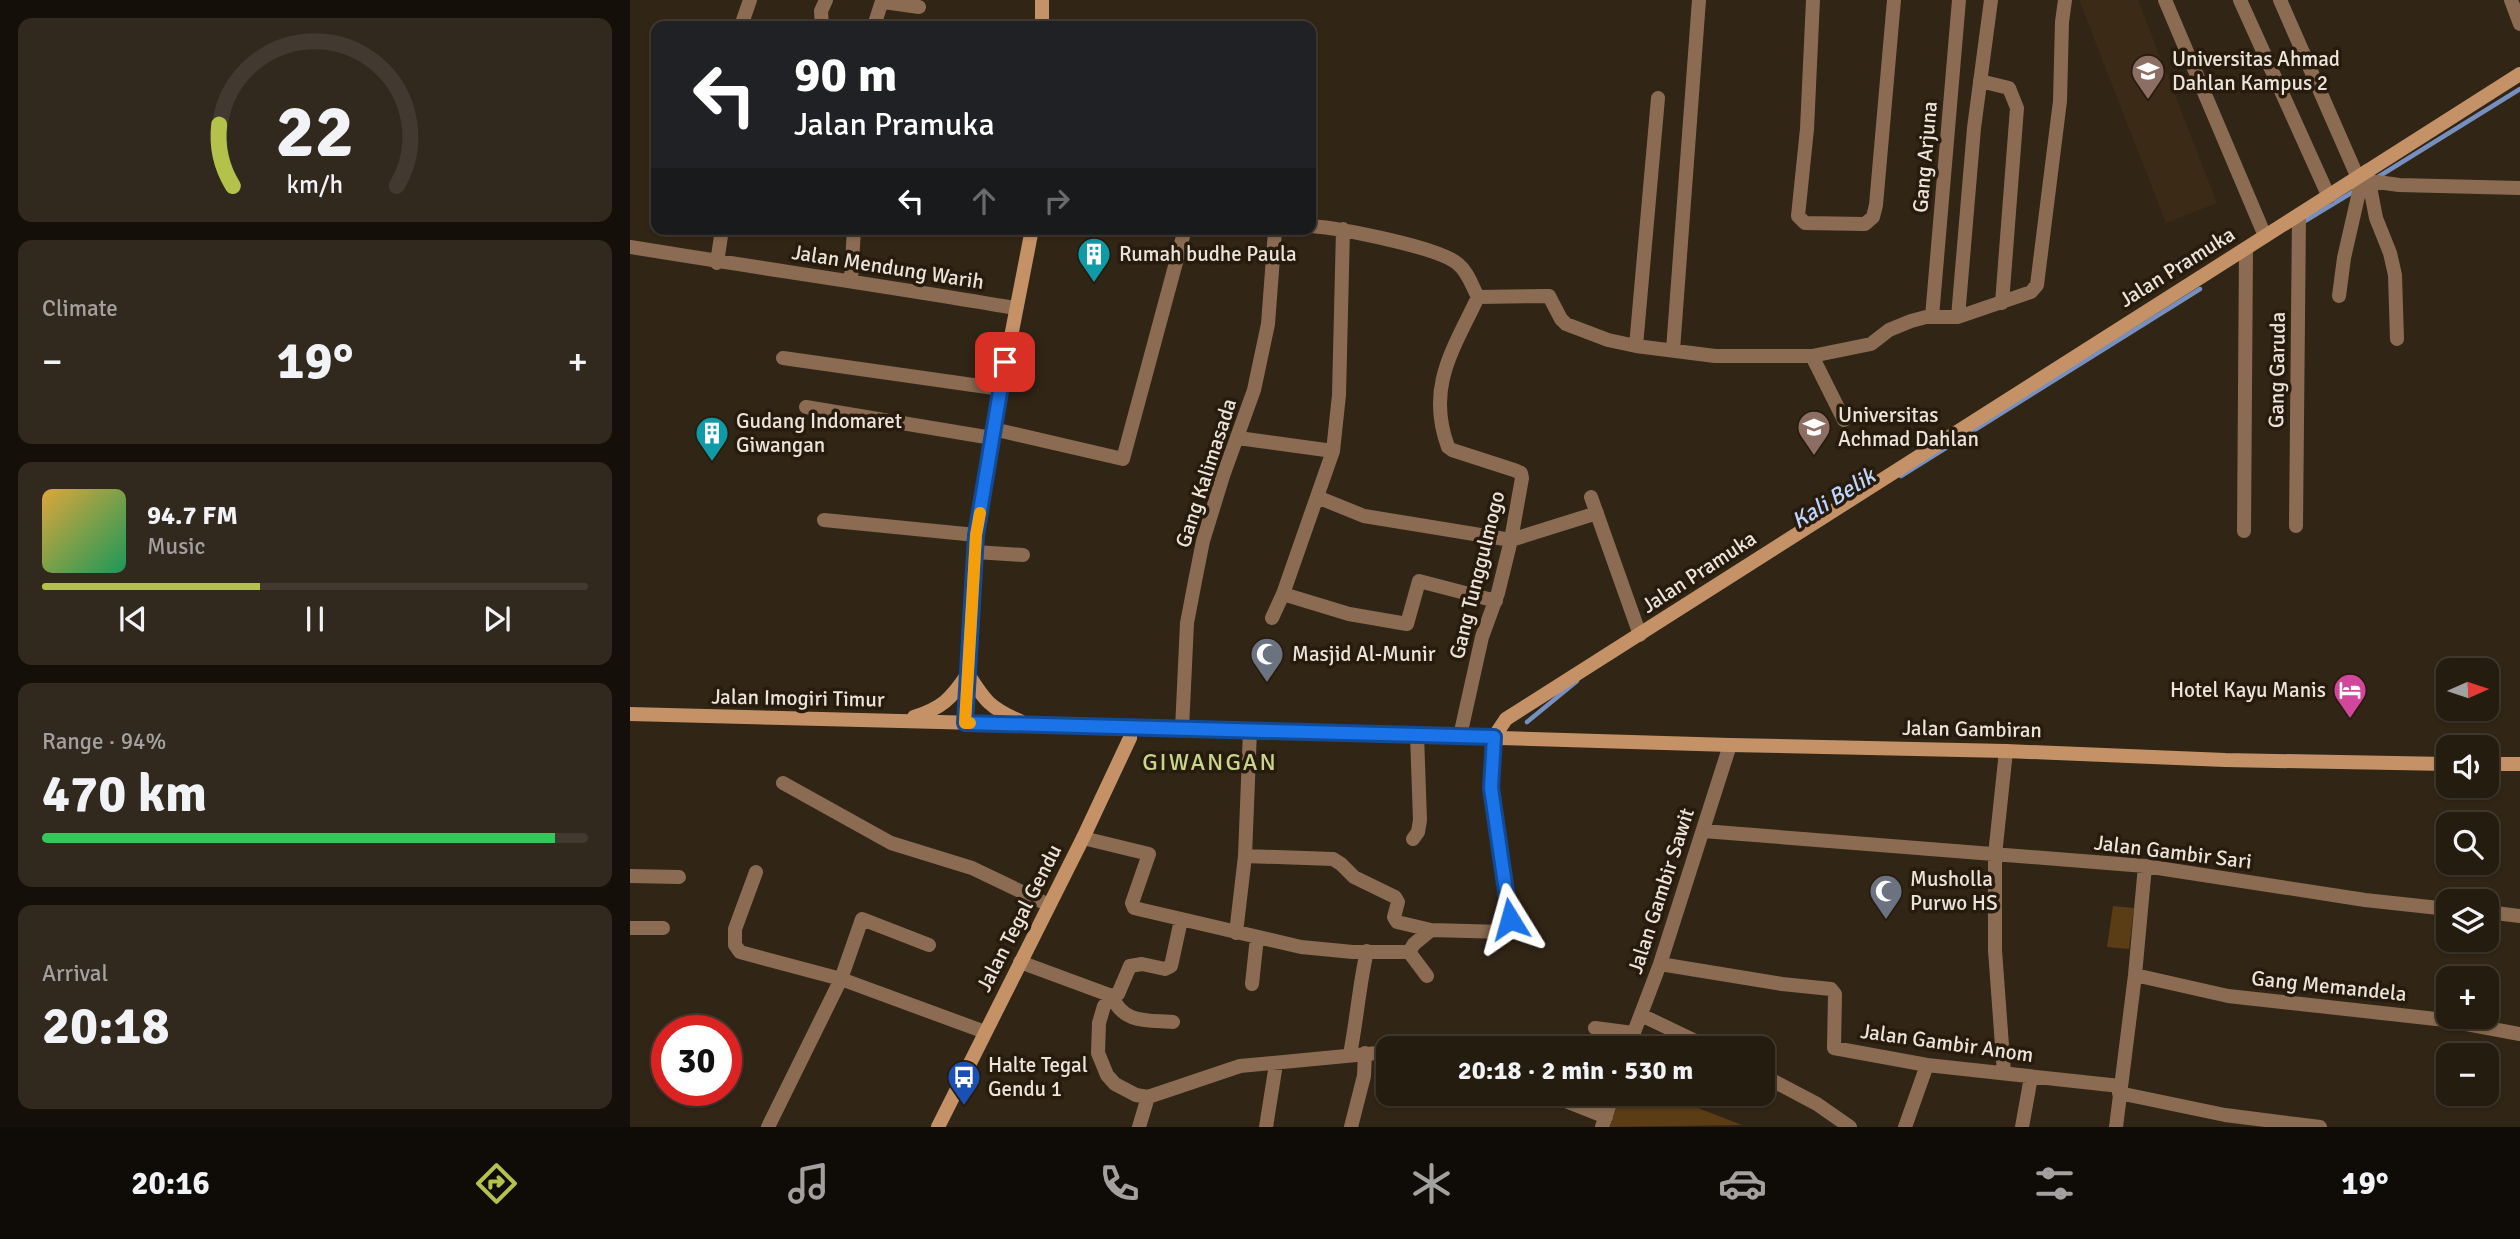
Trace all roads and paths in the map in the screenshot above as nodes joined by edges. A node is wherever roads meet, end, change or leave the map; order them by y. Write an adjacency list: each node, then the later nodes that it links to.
1 (750, 0): 15 (street)
2 (826, 0): 16 (street)
3 (1042, 0): 18 (main road)
4 (1699, 0): 47 (street)
5 (1813, 0): 6 (street)
6 (1894, 0)
7 (1959, 0): 43 (street, Gang Arjuna)
8 (1991, 0): 21 (street)
9 (2065, 0): 41 (street)
10 (2165, 0): 34 (street)
11 (2240, 0): 25 (street)
12 (2280, 0): 23 (street)
13 (2511, 0): 19 (street)
14 (919, 7): 17 (street)
15 (743, 21)
16 (822, 21)
17 (876, 21)
18 (1042, 21)
19 (2520, 24)
20 (2520, 74): 23 (main road, Jalan Pramuka)
21 (1980, 80): 41 (street); 44 (street)
22 (1658, 98): 46 (street)
23 (2365, 182): 24 (street); 25 (main road, Jalan Pramuka); 39 (street); 45 (street)
24 (2520, 188)
25 (2329, 197): 26 (main road, Jalan Pramuka)
26 (2299, 215): 34 (main road, Jalan Pramuka); 60 (street, Gang Garuda)
27 (1316, 226): 28 (street)
28 (1343, 229): 40 (street); 55 (street)
29 (721, 235): 37 (street)
30 (854, 235): 38 (street)
31 (1031, 235): 42 (main road)
32 (1183, 235): 53 (street)
33 (1278, 235): 54 (street, Gang Kalimasada)
34 (2265, 236): 36 (main road, Jalan Pramuka)
35 (630, 247): 37 (street, Jalan Mendung Warih)
36 (2246, 249): 61 (street); 69 (main road, Jalan Pramuka)
37 (717, 263): 38 (street, Jalan Mendung Warih)
38 (851, 280): 42 (street, Jalan Mendung Warih)
39 (2339, 296)
40 (1478, 297): 46 (street); 63 (street, Gang Tunggulmogo)
41 (2003, 303): 44 (street)
42 (1015, 308): 50 (main road)
43 (1932, 317): 44 (street); 48 (street)
44 (1958, 317)
45 (2398, 340)
46 (1636, 346): 47 (street)
47 (1673, 350): 48 (street)
48 (1812, 356): 52 (street)
49 (783, 358): 50 (street)
50 (1001, 390): 53 (main road)
51 (806, 407): 53 (street)
52 (1844, 421)
53 (992, 434): 62 (main road)
54 (1238, 438): 55 (street); 76 (street, Gang Kalimasada)
55 (1333, 451): 57 (street)
56 (1591, 497): 58 (street)
57 (1317, 498): 63 (street); 66 (street)
58 (1597, 513): 63 (street); 69 (street)
59 (824, 520): 62 (street)
60 (2296, 526)
61 (2244, 531)
62 (976, 535): 64 (main road)
63 (1511, 540): 67 (street, Gang Tunggulmogo)
64 (975, 552): 65 (street); 70 (main road)
65 (1023, 555)
66 (1283, 594): 67 (street); 68 (street)
67 (1496, 601): 79 (street, Gang Tunggulmogo)
68 (1272, 618)
69 (1640, 635): 80 (main road, Jalan Pramuka)
70 (968, 674): 72 (main road); 73 (main road); 74 (main road)
71 (630, 714): 72 (main road, Jalan Imogiri Timur)
72 (902, 721): 73 (main road, Jalan Imogiri Timur)
73 (965, 723): 74 (main road)
74 (1029, 724): 75 (main road)
75 (1131, 727): 76 (main road); 88 (main road, Jalan Tegal Gendu)
76 (1182, 729): 77 (main road)
77 (1250, 730): 78 (main road); 91 (street)
78 (1417, 735): 79 (main road); 89 (street)
79 (1460, 736): 80 (main road)
80 (1494, 737): 81 (main road, Jalan Gambiran); 103 (street)
81 (1730, 745): 82 (main road, Jalan Gambiran); 87 (street, Jalan Gambir Sawit)
82 (2006, 751): 83 (main road, Jalan Gambiran); 90 (street)
83 (2436, 764)
84 (2499, 764): 85 (main road)
85 (2520, 764)
86 (783, 783): 96 (street)
87 (1703, 831): 90 (street, Jalan Gambir Sari); 110 (street, Jalan Gambir Sawit)
88 (1083, 838): 96 (main road, Jalan Tegal Gendu); 100 (street)
89 (1413, 839)
90 (1995, 855): 92 (street, Jalan Gambir Sari); 128 (street)
91 (1245, 856): 103 (street); 104 (street)
92 (2145, 866): 97 (street, Jalan Gambir Sari); 112 (street)
93 (756, 872): 113 (street)
94 (630, 876): 95 (street)
95 (679, 877)
96 (1049, 905): 109 (main road, Jalan Tegal Gendu)
97 (2436, 908)
98 (2499, 913): 99 (street)
99 (2520, 916)
100 (1181, 920): 104 (street); 115 (street)
101 (630, 928): 102 (street)
102 (663, 928)
103 (1431, 930): 108 (street)
104 (1236, 933): 105 (street)
105 (1257, 937): 107 (street); 114 (street)
106 (929, 945): 113 (street)
107 (1367, 951): 108 (street); 125 (street)
108 (1409, 952): 111 (street)
109 (1020, 962): 115 (street); 119 (main road, Jalan Tegal Gendu)
110 (1660, 964): 116 (street, Jalan Gambir Sawit); 127 (street, Jalan Gambir Anom)
111 (1427, 975)
112 (2135, 975): 121 (street, Gang Memandela); 131 (street)
113 (841, 979): 119 (street); 136 (street)
114 (1252, 984)
115 (1112, 996): 117 (street); 132 (street)
116 (1641, 1015): 120 (street, Jalan Gambir Sawit); 123 (street)
117 (1172, 1023)
118 (1595, 1028): 120 (street)
119 (985, 1032): 137 (main road, Jalan Tegal Gendu)
120 (1633, 1033): 122 (street, Jalan Gambir Sawit)
121 (2520, 1034)
122 (1632, 1036)
123 (1685, 1036)
124 (1376, 1053): 125 (street)
125 (1358, 1054): 126 (street); 140 (street)
126 (1276, 1064): 132 (street); 139 (street)
127 (1927, 1065): 128 (street, Jalan Gambir Anom); 142 (street)
128 (2004, 1073): 129 (street, Jalan Gambir Anom)
129 (2031, 1077): 131 (street, Jalan Gambir Anom); 143 (street)
130 (1775, 1082): 141 (street)
131 (2119, 1089): 134 (street, Jalan Gambir Anom); 144 (street)
132 (1148, 1097): 138 (street)
133 (1572, 1106): 135 (street)
134 (2224, 1121): 145 (street, Jalan Gambir Anom)
135 (1604, 1122)
136 (768, 1127)
137 (938, 1127)
138 (1139, 1127)
139 (1266, 1127)
140 (1351, 1127)
141 (1850, 1127)
142 (1905, 1127)
143 (2022, 1127)
144 (2116, 1127)
145 (2320, 1127)

